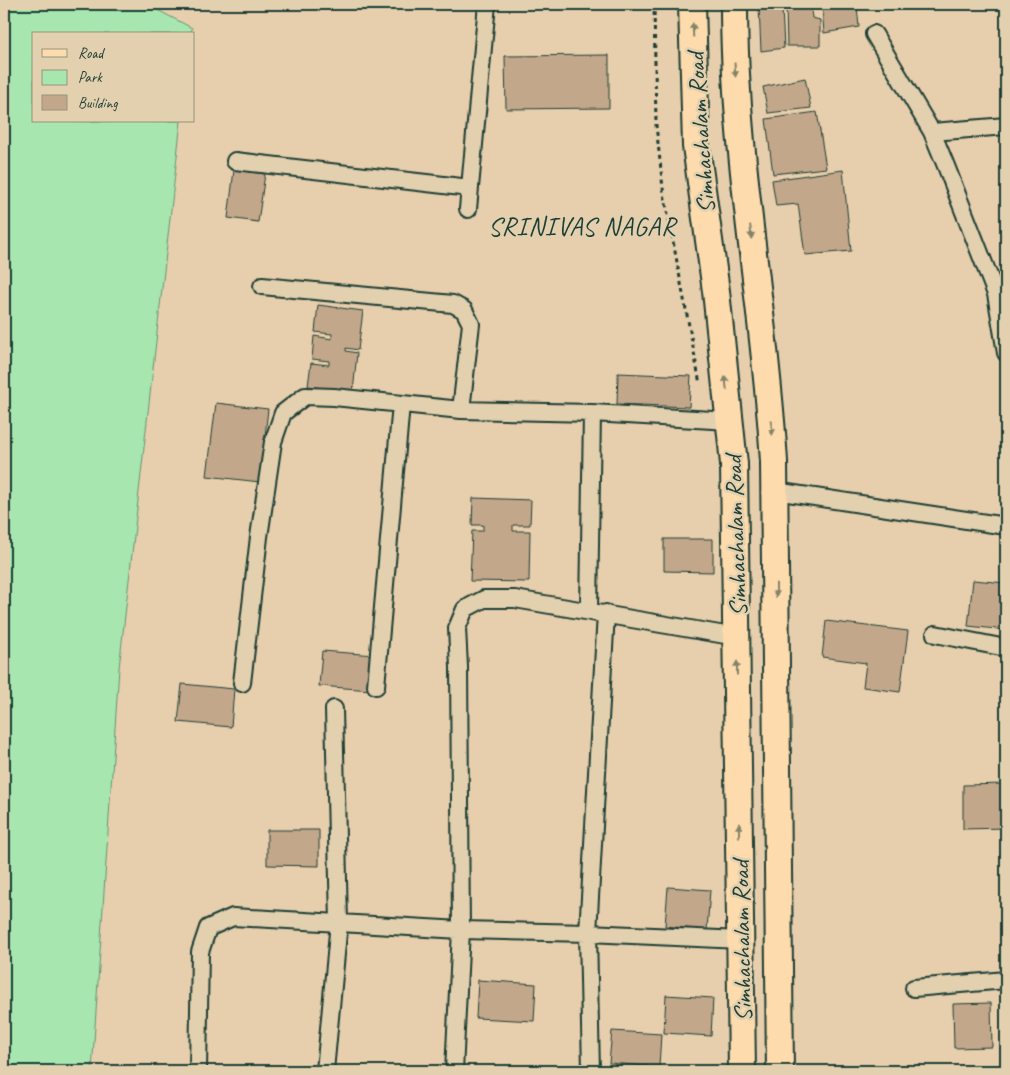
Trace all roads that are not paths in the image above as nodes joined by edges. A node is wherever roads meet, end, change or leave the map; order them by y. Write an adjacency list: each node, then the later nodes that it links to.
1 (487, 4): 8 (street)
2 (692, 4): 16 (main road, Simhachalam Road, one-way to 2)
3 (734, 4): 17 (main road, one-way to 17)
4 (874, 34): 6 (street)
5 (1006, 126): 6 (street)
6 (932, 132): 11 (street)
7 (235, 160): 8 (street)
8 (470, 188): 9 (street)
9 (468, 209)
10 (262, 286): 14 (street)
11 (1001, 294): 12 (street)
12 (1006, 353)
13 (400, 404): 14 (street); 24 (street); 25 (street)
14 (460, 410): 15 (street)
15 (592, 414): 16 (street); 19 (street)
16 (718, 421): 22 (main road, Simhachalam Road)
17 (775, 492): 18 (street); 38 (main road, one-way to 38)
18 (1006, 526)
19 (589, 610): 20 (street); 28 (street)
20 (606, 613): 22 (street); 29 (street)
21 (934, 634): 23 (street)
22 (737, 636): 30 (main road, Simhachalam Road, one-way to 22)
23 (1006, 648)
24 (242, 683)
25 (376, 686)
26 (334, 709): 27 (street)
27 (338, 922): 28 (street); 33 (street); 34 (street)
28 (462, 930): 29 (street); 35 (street)
29 (588, 932): 30 (street); 36 (street)
30 (741, 940): 37 (main road, Simhachalam Road)
31 (1006, 980): 32 (street)
32 (914, 988)
33 (198, 1071)
34 (325, 1071)
35 (454, 1071)
36 (591, 1071)
37 (742, 1071)
38 (780, 1071)

